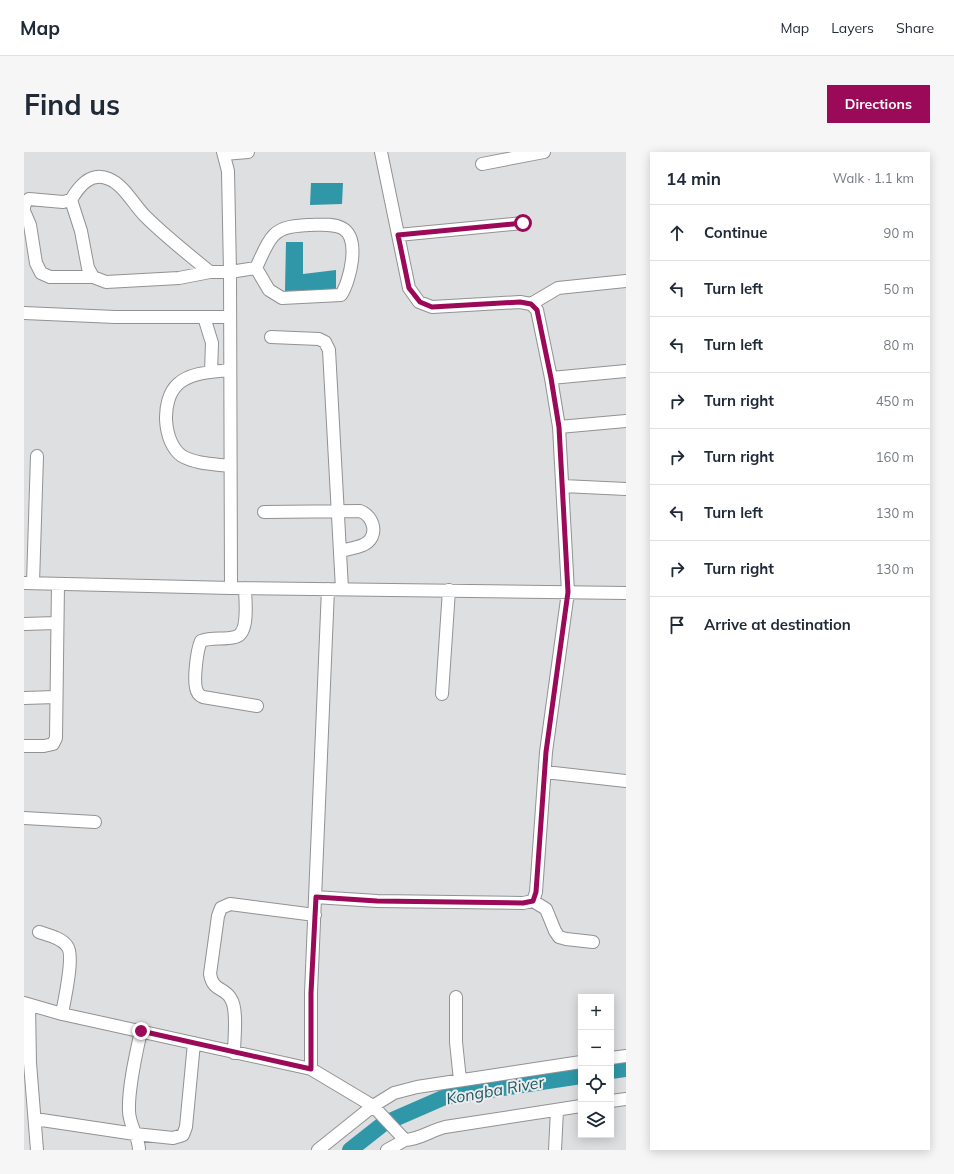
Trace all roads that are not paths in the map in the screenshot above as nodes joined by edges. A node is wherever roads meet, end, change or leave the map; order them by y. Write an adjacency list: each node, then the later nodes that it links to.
1 (248, 152): 4 (street)
2 (381, 152): 10 (street)
3 (544, 152): 5 (street)
4 (224, 153): 13 (street)
5 (482, 164)
6 (71, 200): 7 (street); 12 (street); 14 (street)
7 (24, 208)
8 (24, 211): 14 (street)
9 (523, 223): 10 (street)
10 (398, 235): 16 (street)
11 (256, 268): 11 (street); 13 (street)
12 (210, 272): 13 (street); 14 (street)
13 (230, 272): 19 (street)
14 (93, 277)
15 (626, 281): 16 (street)
16 (531, 304): 24 (street)
17 (24, 313): 18 (street)
18 (204, 317): 19 (street); 23 (street)
19 (230, 317): 21 (street)
20 (271, 337): 32 (street)
21 (230, 370): 23 (street); 28 (street)
22 (626, 371): 24 (street)
23 (211, 372): 28 (street)
24 (551, 378): 26 (street)
25 (626, 421): 26 (street)
26 (559, 427): 29 (street)
27 (37, 456): 34 (street)
28 (230, 466): 36 (street)
29 (563, 486): 30 (street); 41 (street)
30 (626, 489)
31 (264, 512): 32 (street)
32 (339, 512): 33 (street); 33 (street)
33 (341, 560): 39 (street)
34 (28, 583): 35 (street)
35 (58, 584): 36 (street); 43 (street)
36 (231, 588): 37 (street)
37 (245, 588): 38 (street); 48 (street)
38 (328, 589): 39 (street); 54 (street)
39 (342, 589): 40 (street)
40 (449, 590): 41 (street); 45 (street)
41 (568, 592): 42 (street); 50 (street)
42 (626, 593)
43 (56, 623): 44 (street); 46 (street)
44 (24, 624)
45 (442, 694)
46 (56, 696): 47 (street); 49 (street)
47 (24, 698)
48 (257, 706)
49 (24, 746)
50 (545, 772): 51 (street); 55 (street)
51 (626, 781)
52 (24, 818): 53 (street)
53 (95, 822)
54 (316, 897): 55 (street); 56 (street)
55 (533, 901): 58 (street)
56 (314, 915): 64 (street); 68 (street)
57 (39, 932): 61 (street)
58 (593, 942)
59 (456, 997): 69 (street)
60 (27, 1004): 61 (street); 75 (street)
61 (62, 1014): 62 (street)
62 (141, 1031): 63 (street); 76 (street)
63 (194, 1043): 64 (street); 76 (street)
64 (234, 1053): 68 (street)
65 (626, 1056): 66 (street)
66 (614, 1058)
67 (578, 1062): 69 (street)
68 (311, 1069): 73 (street)
69 (460, 1080): 73 (street)
70 (626, 1099): 71 (street)
71 (614, 1101)
72 (578, 1106): 74 (street)
73 (374, 1107): 77 (street); 80 (street)
74 (557, 1110): 77 (street); 82 (street)
75 (35, 1119): 76 (street); 78 (street)
76 (135, 1134): 79 (street)
77 (402, 1138): 81 (street)
78 (37, 1150)
79 (139, 1150)
80 (318, 1150)
81 (387, 1150)
82 (556, 1150)

